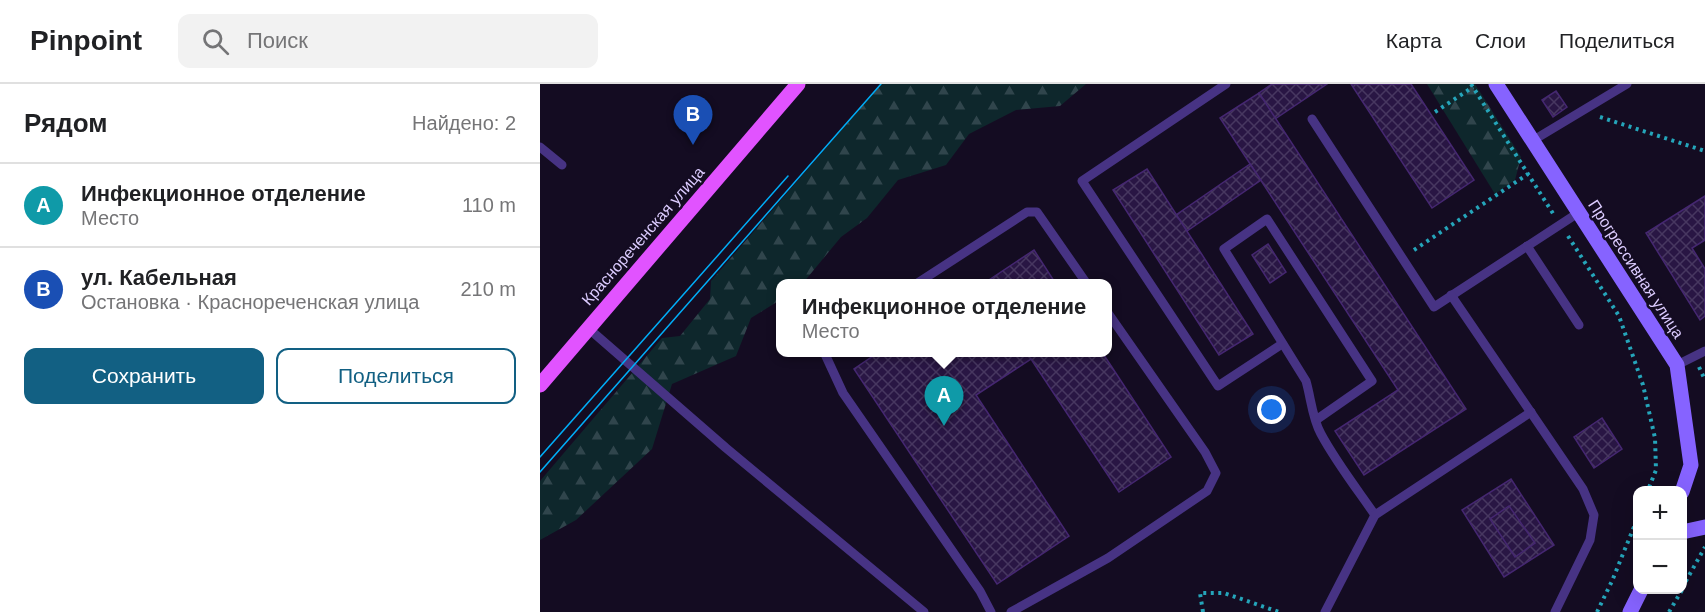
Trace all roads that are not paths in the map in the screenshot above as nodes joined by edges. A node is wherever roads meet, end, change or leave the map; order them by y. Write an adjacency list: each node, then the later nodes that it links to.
1 (798, 84): 16 (main road, Краснореченская улица)
2 (1226, 84): 17 (lane)
3 (1496, 84): 6 (street, Прогрессивная улица)
4 (1627, 84): 6 (lane)
5 (1312, 119): 13 (lane)
6 (1532, 141): 9 (street, Прогрессивная улица)
7 (540, 147): 8 (lane)
8 (562, 165)
9 (1578, 213): 10 (lane); 20 (street, Прогрессивная улица)
10 (1527, 246): 13 (lane); 15 (lane)
11 (924, 279): 12 (lane)
12 (1084, 279)
13 (1451, 296): 22 (lane)
14 (1112, 320): 31 (lane)
15 (1579, 325)
16 (588, 328): 21 (main road, Краснореченская улица); 29 (lane)
17 (1282, 344): 23 (lane); 23 (lane)
18 (1705, 351): 20 (lane)
19 (826, 357): 30 (lane)
20 (1677, 365): 24 (street, Прогрессивная улица)
21 (540, 385)
22 (1531, 412): 25 (lane); 33 (lane)
23 (1316, 420): 25 (lane)
24 (1685, 486)
25 (1375, 515): 32 (lane)
26 (1705, 527): 27 (street)
27 (1687, 531)
28 (1639, 594): 34 (street)
29 (924, 612)
30 (992, 612)
31 (1011, 612)
32 (1324, 612)
33 (1555, 612)
34 (1630, 612)

